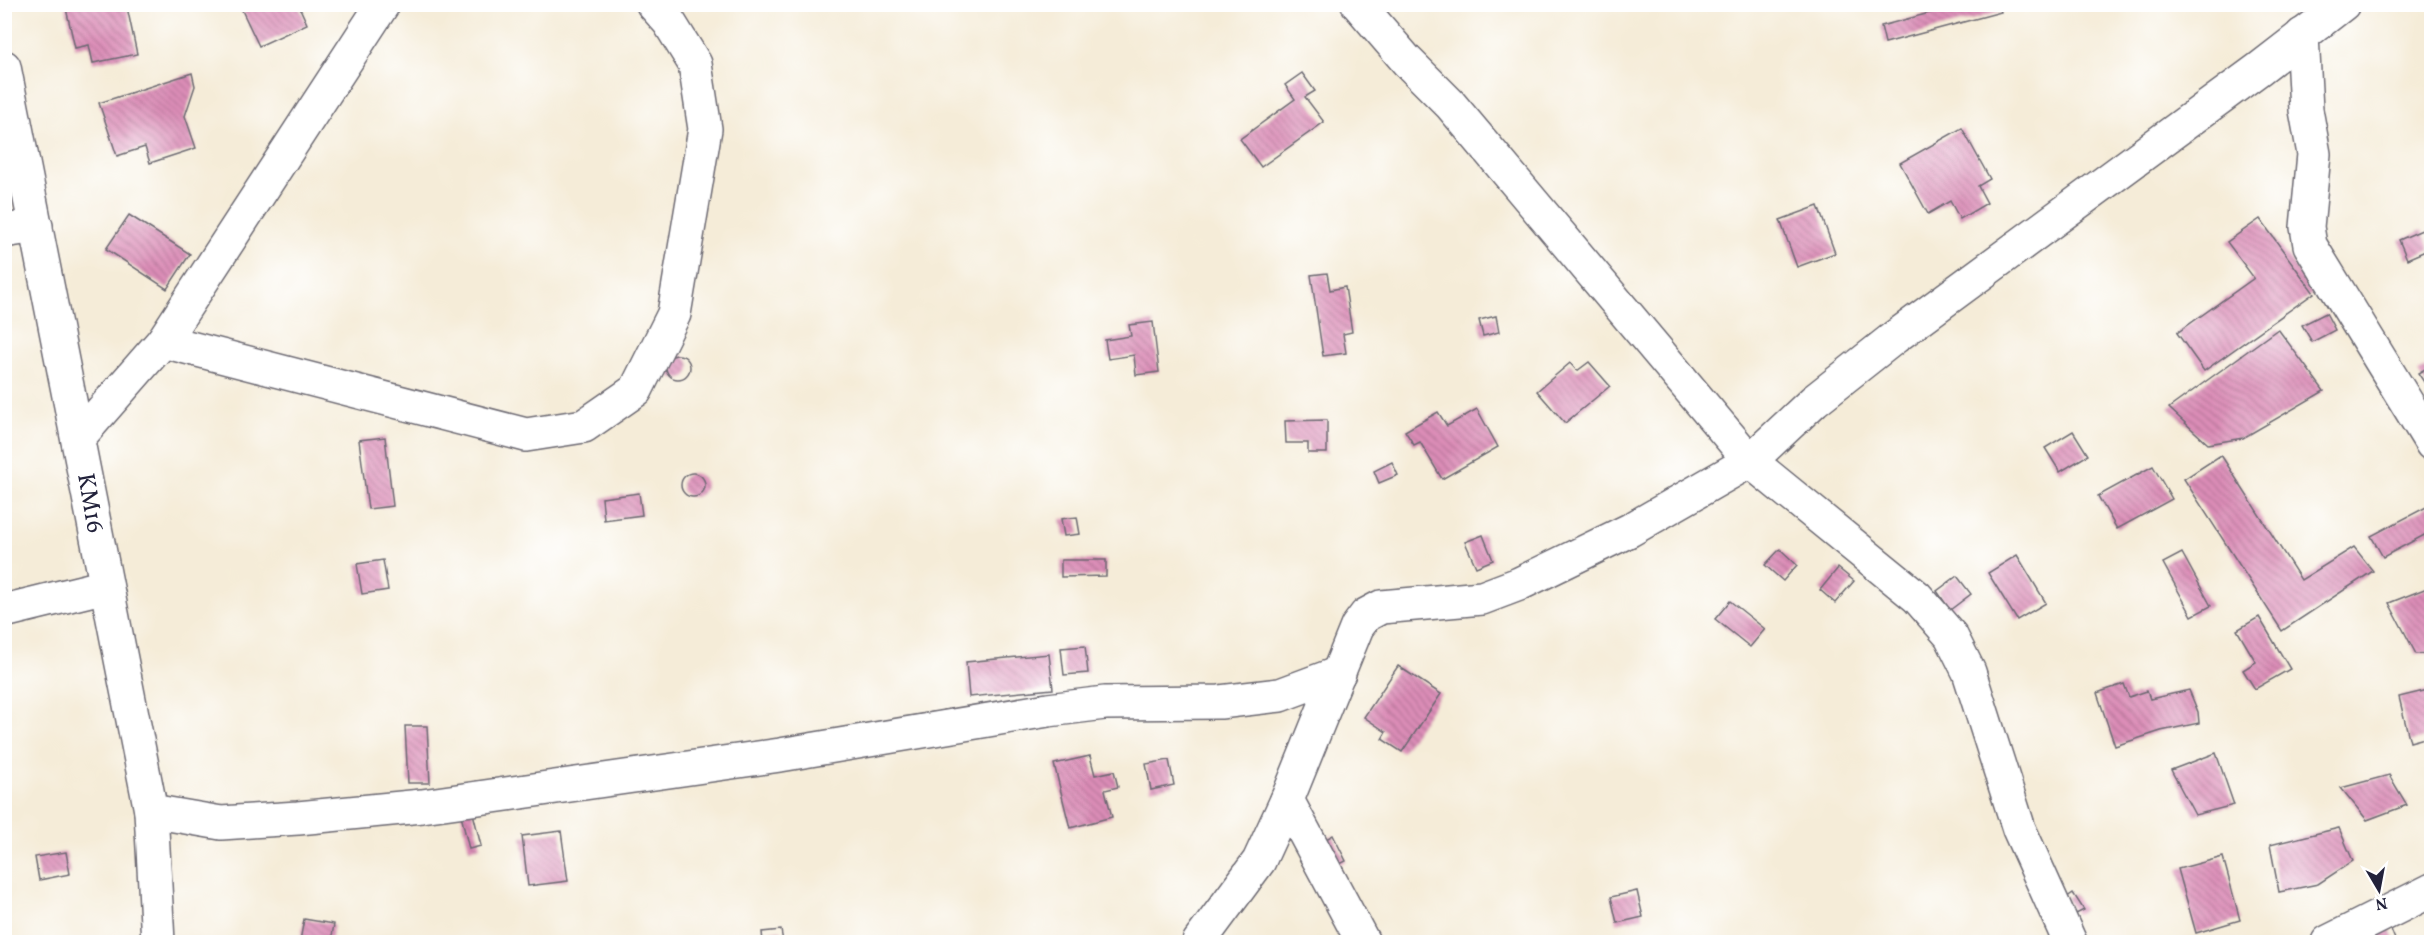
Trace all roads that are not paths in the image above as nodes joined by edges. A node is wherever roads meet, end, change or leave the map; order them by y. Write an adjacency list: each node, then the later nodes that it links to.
1 (383, 4): 10 (street)
2 (653, 4): 10 (street)
3 (1358, 4): 13 (street)
4 (2343, 4): 5 (street)
5 (2302, 35): 7 (street); 8 (street)
6 (4, 67): 9 (street, KM16)
7 (2259, 69): 8 (street); 13 (street)
8 (2306, 110): 12 (street)
9 (20, 229): 11 (street, KM16)
10 (163, 341): 11 (street)
11 (78, 436): 14 (street, KM16)
12 (2432, 444)
13 (1750, 461): 16 (street); 25 (street)
14 (106, 586): 15 (street); 20 (street, KM16)
15 (4, 611)
16 (1339, 673): 17 (street); 18 (street)
17 (1280, 695): 18 (street); 20 (street)
18 (1313, 735): 19 (street)
19 (1287, 800): 23 (street); 24 (street)
20 (151, 811): 22 (street, KM16)
21 (2432, 890): 26 (street)
22 (158, 942)
23 (1199, 942)
24 (1363, 942)
25 (2070, 942)
26 (2328, 942)

